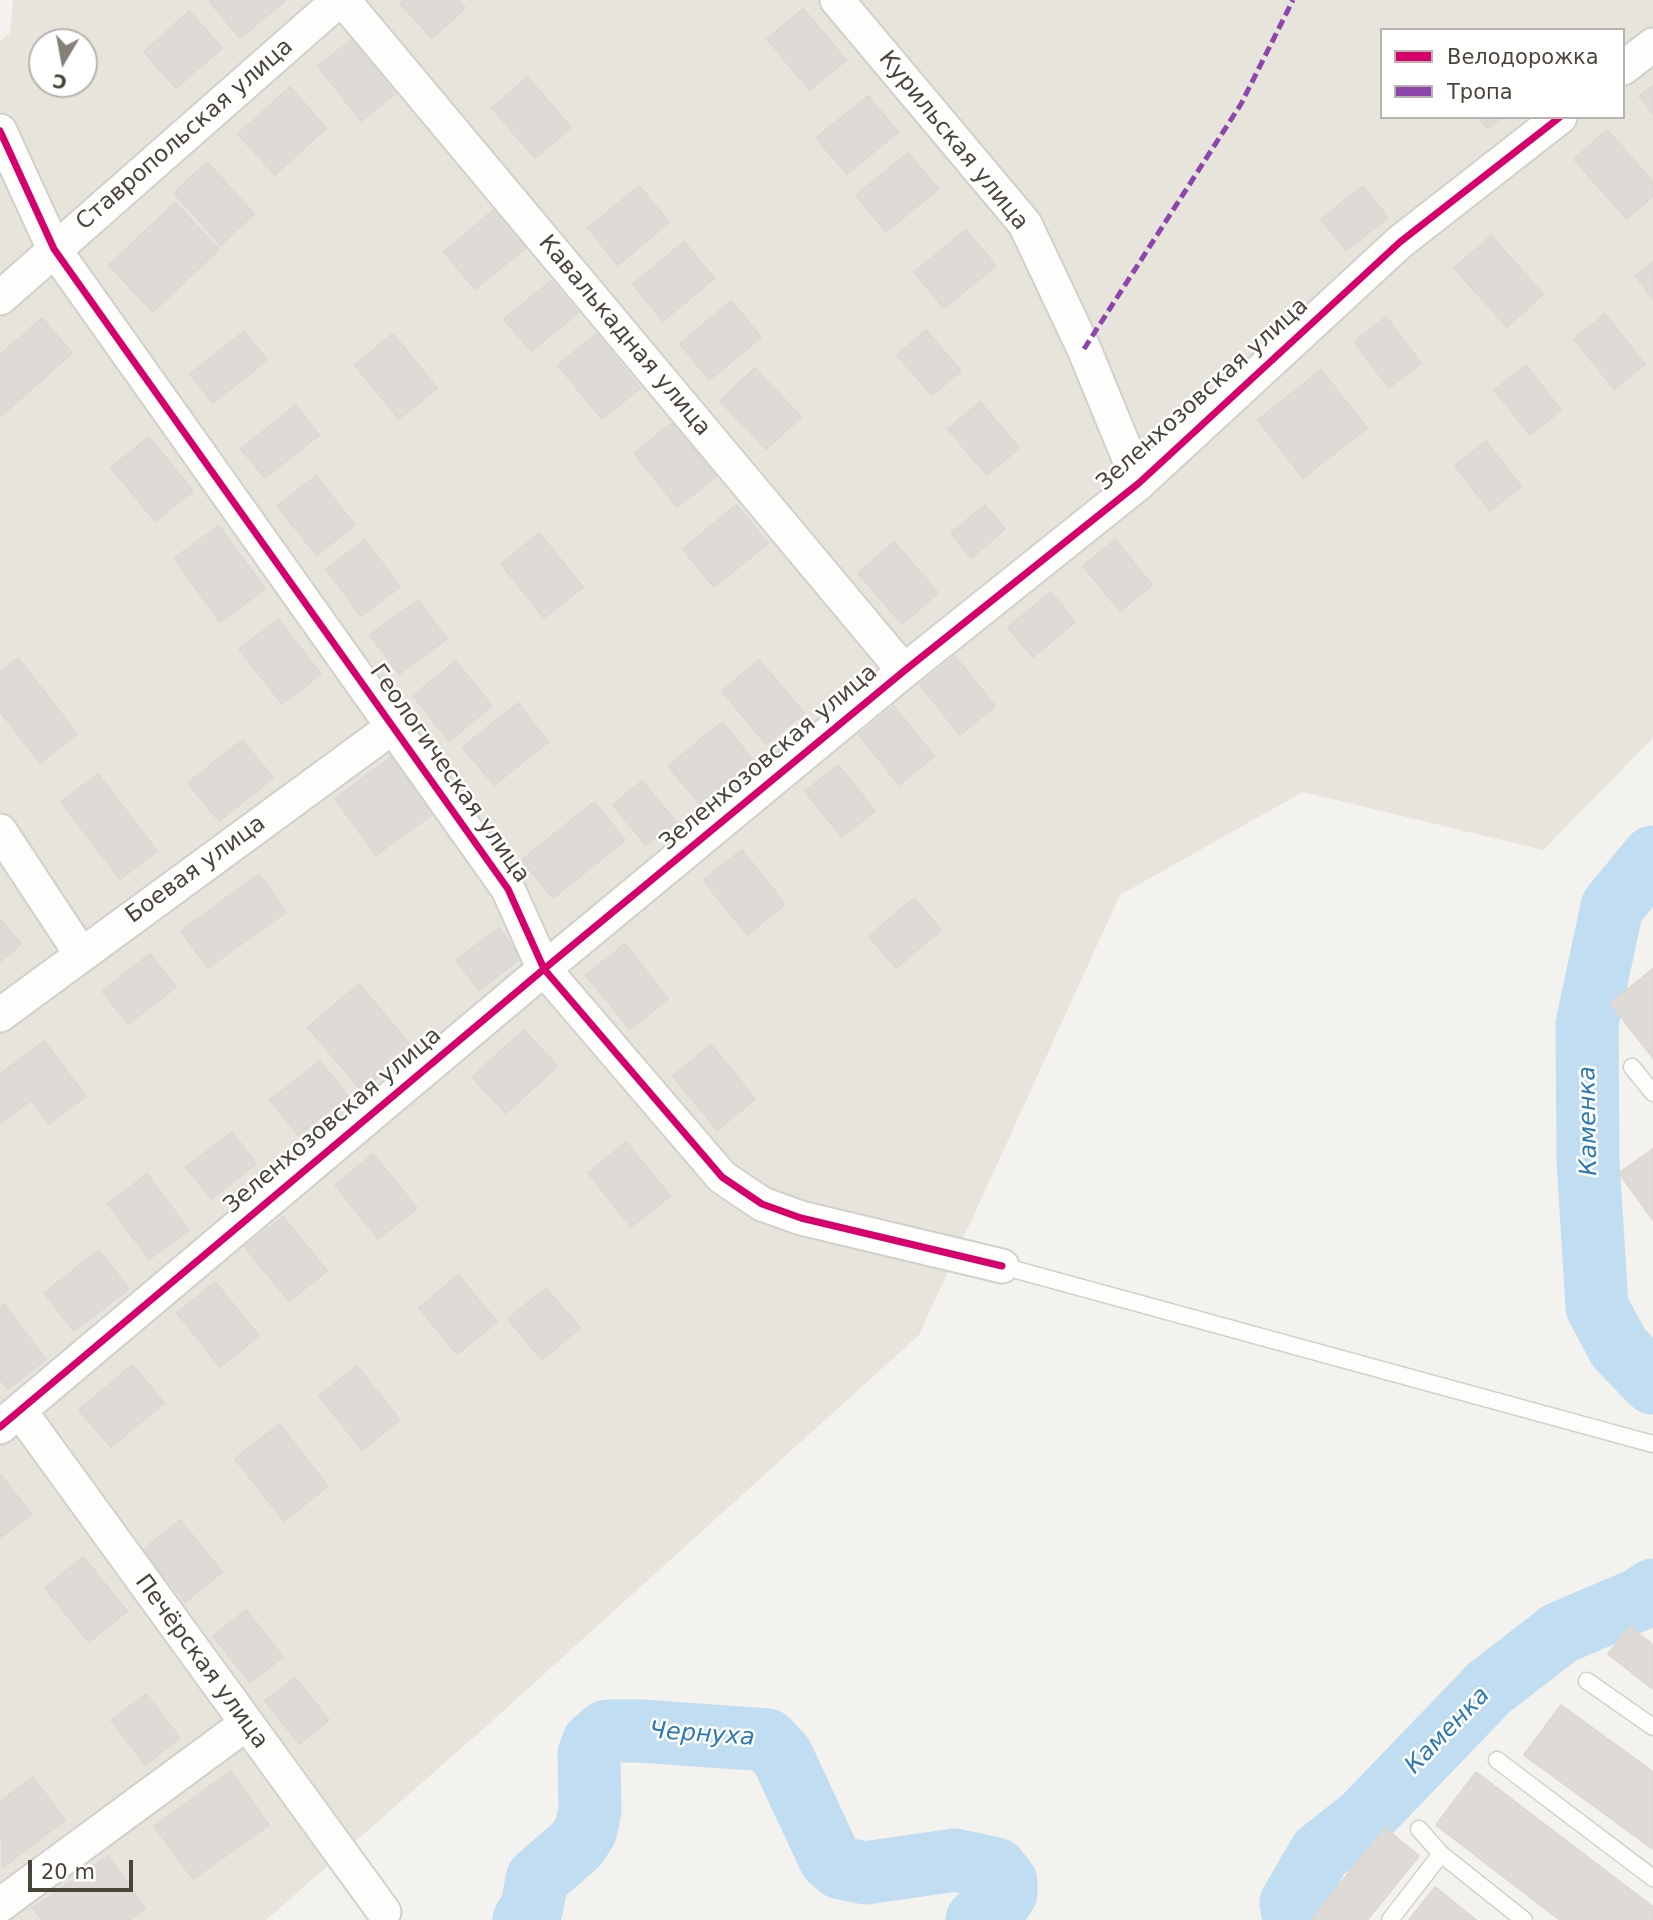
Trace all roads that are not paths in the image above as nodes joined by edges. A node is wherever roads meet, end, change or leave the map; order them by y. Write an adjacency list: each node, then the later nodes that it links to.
1 (341, 0): 7 (street, Ставропольская улица); 10 (street, Кавалькадная улица)
2 (837, 0): 9 (street, Курильская улица)
3 (1653, 45): 4 (street)
4 (1625, 66)
5 (1557, 119): 9 (street, Зеленхозовская улица)
6 (0, 131): 7 (street, Геологическая улица)
7 (54, 249): 8 (street, Ставропольская улица); 11 (street, Геологическая улица)
8 (0, 298)
9 (1139, 483): 10 (street, Зеленхозовская улица)
10 (904, 671): 14 (street, Зеленхозовская улица)
11 (394, 726): 13 (street, Боевая улица); 14 (street, Геологическая улица)
12 (0, 831): 13 (street)
13 (81, 954): 15 (street, Боевая улица)
14 (544, 969): 18 (street, Геологическая улица); 19 (street, Зеленхозовская улица)
15 (0, 1015)
16 (1632, 1068): 17 (lane)
17 (1653, 1093)
18 (1002, 1266): 20 (lane)
19 (10, 1419): 22 (street, Печёрская улица)
20 (1653, 1444)
21 (1587, 1681): 23 (lane)
22 (246, 1724): 28 (street); 29 (street, Печёрская улица)
23 (1653, 1727)
24 (1497, 1760): 27 (lane)
25 (1419, 1829): 26 (lane)
26 (1441, 1854): 30 (lane); 31 (lane)
27 (1653, 1878)
28 (0, 1905)
29 (384, 1912)
30 (1390, 1920)
31 (1524, 1920)

